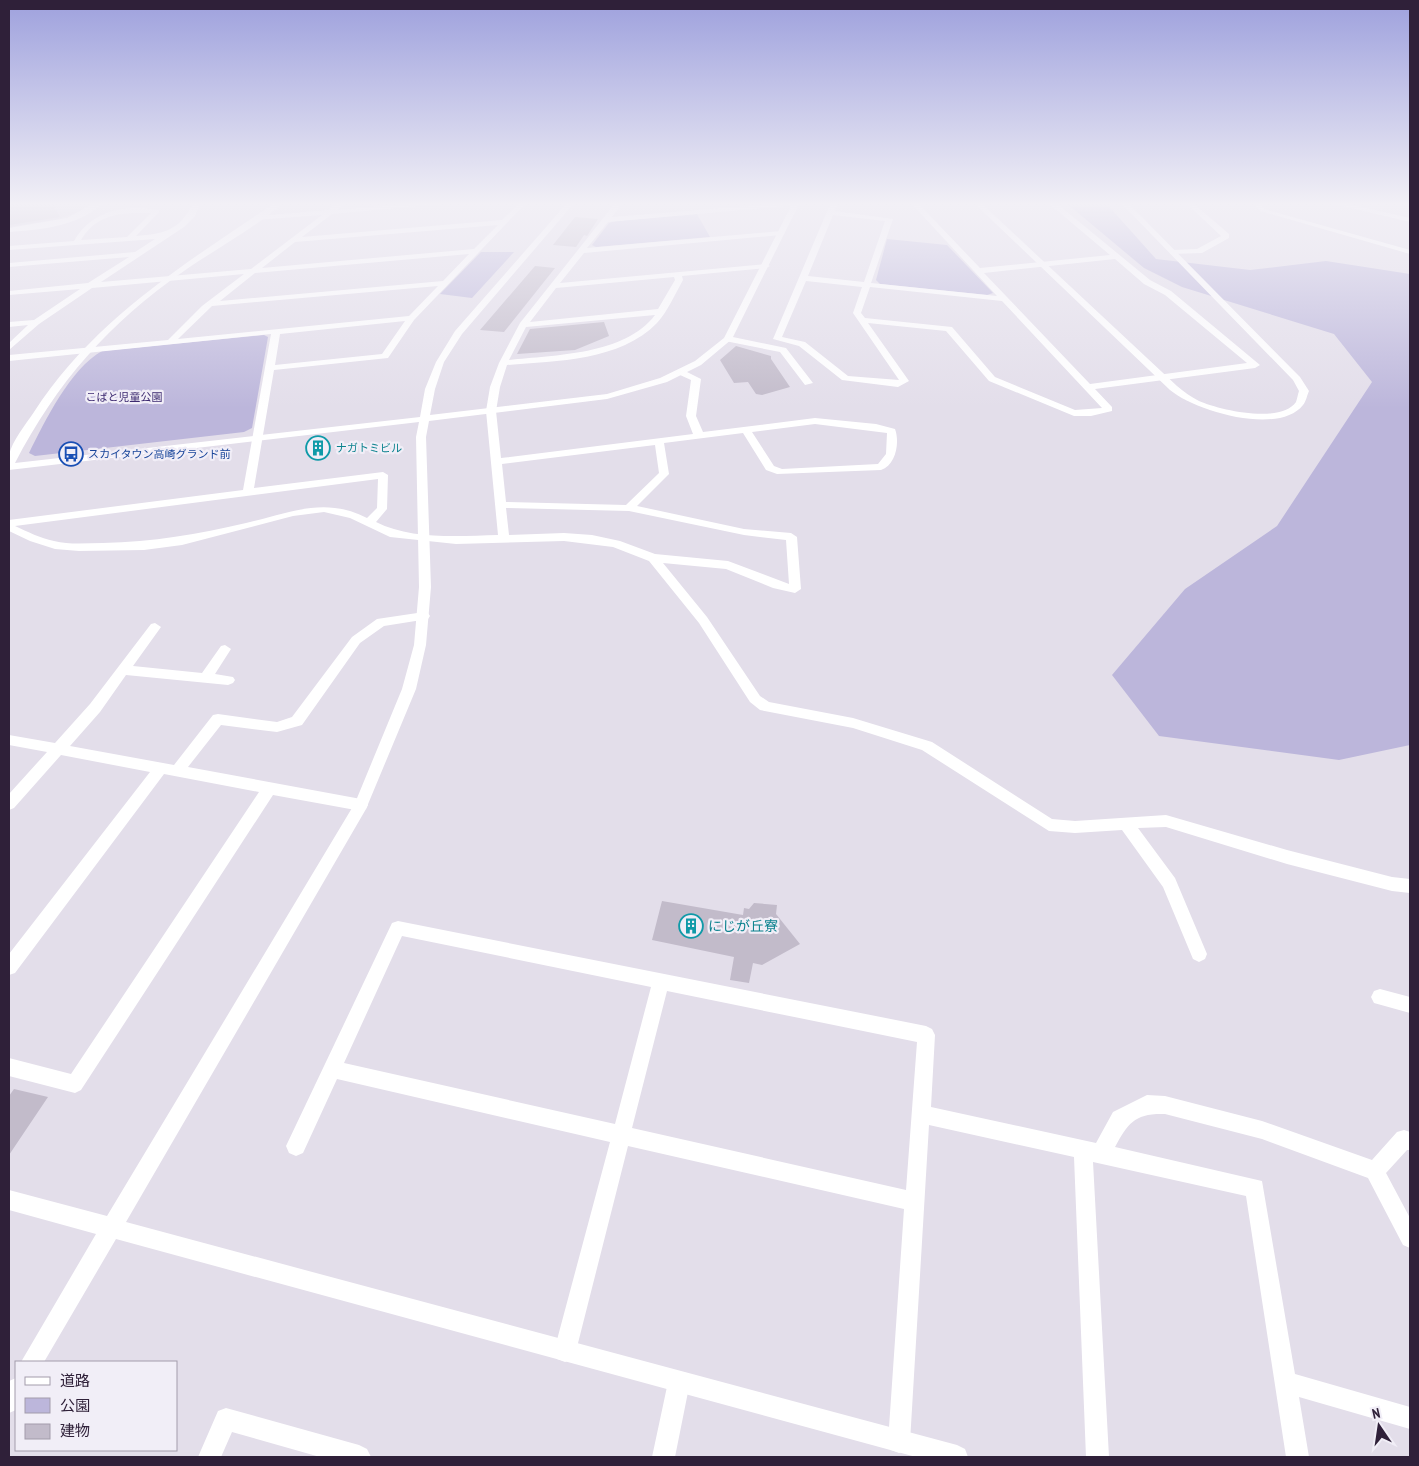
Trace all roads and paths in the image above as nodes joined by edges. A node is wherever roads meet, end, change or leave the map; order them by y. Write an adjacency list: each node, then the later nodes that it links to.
1 (111, 270): 22 (street)
2 (183, 270): 18 (street)
3 (259, 270): 15 (street)
4 (456, 270): 20 (street)
5 (512, 270): 46 (street)
6 (566, 270): 23 (street)
7 (717, 270): 17 (street)
8 (764, 270): 34 (street)
9 (806, 270): 19 (street)
10 (872, 270): 21 (street)
11 (984, 270): 16 (street)
12 (1048, 270): 42 (street)
13 (1133, 270): 42 (street)
14 (1191, 270): 42 (street)
15 (253, 271): 18 (street); 26 (street)
16 (978, 271): 25 (street)
17 (677, 274): 23 (street); 27 (street)
18 (172, 278): 22 (street); 37 (street)
19 (803, 278): 21 (street); 29 (street)
20 (443, 283): 26 (street); 28 (street)
21 (867, 284): 25 (street); 29 (street)
22 (88, 285): 24 (street); 30 (street)
23 (553, 286): 32 (street)
24 (9, 292)
25 (1005, 299): 44 (street)
26 (210, 304): 35 (street)
27 (660, 311): 32 (street); 39 (street)
28 (411, 318): 33 (street); 40 (street)
29 (861, 320): 44 (street)
30 (36, 322): 31 (street); 36 (street)
31 (9, 324)
32 (523, 325): 39 (street)
33 (276, 332): 35 (street); 40 (street)
34 (728, 339): 41 (street); 43 (street)
35 (172, 342): 37 (street)
36 (9, 348)
37 (85, 351): 38 (street); 52 (street)
38 (9, 358)
39 (503, 363): 45 (street)
40 (270, 368): 49 (street)
41 (683, 373): 45 (street); 48 (street)
42 (1162, 377): 44 (street)
43 (808, 383)
44 (1087, 386)
45 (491, 411): 46 (street); 51 (street)
46 (423, 419): 49 (street); 60 (street)
47 (746, 430): 47 (street); 48 (street)
48 (698, 436): 50 (street)
49 (257, 438): 52 (street); 53 (street)
50 (659, 441): 51 (street); 55 (street)
51 (496, 462): 54 (street)
52 (9, 466)
53 (248, 492): 56 (street); 57 (street)
54 (501, 505): 55 (street); 58 (street)
55 (629, 508): 59 (street)
56 (369, 523): 57 (street); 58 (street)
57 (9, 525)
58 (504, 538): 59 (street)
59 (654, 558): 73 (street)
60 (424, 616): 69 (street); 72 (street)
61 (155, 627): 63 (street)
62 (225, 649): 64 (street)
63 (123, 670): 64 (street); 67 (street)
64 (205, 678): 65 (street)
65 (228, 680)
66 (9, 740): 67 (street)
67 (58, 749): 68 (street); 71 (street)
68 (161, 768): 69 (street); 76 (street)
69 (177, 771): 70 (street)
70 (269, 788): 72 (street); 80 (street)
71 (9, 804)
72 (361, 804): 90 (street)
73 (1126, 824): 74 (street); 75 (street)
74 (1410, 886)
75 (1199, 954)
76 (9, 967)
77 (661, 981): 81 (street); 82 (street); 83 (street)
78 (1380, 997): 79 (street)
79 (1410, 1005)
80 (9, 1067)
81 (332, 1069): 83 (street); 85 (street)
82 (921, 1114): 86 (street); 89 (street)
83 (621, 1135): 89 (street); 92 (street)
84 (1410, 1141): 87 (street)
85 (296, 1146)
86 (1092, 1152): 87 (street); 95 (street); 104 (street)
87 (1375, 1171): 91 (street)
88 (9, 1200): 90 (street)
89 (915, 1202): 99 (street)
90 (111, 1228): 92 (street); 93 (street)
91 (1410, 1238)
92 (565, 1351): 94 (street)
93 (33, 1361)
94 (678, 1382): 99 (street); 102 (street)
95 (1285, 1382): 98 (street); 105 (street)
96 (15, 1391): 97 (street)
97 (9, 1402)
98 (1410, 1418)
99 (899, 1442): 103 (street)
100 (209, 1457): 101 (street)
101 (359, 1457)
102 (663, 1457)
103 (957, 1457)
104 (1097, 1457)
105 (1297, 1457)

